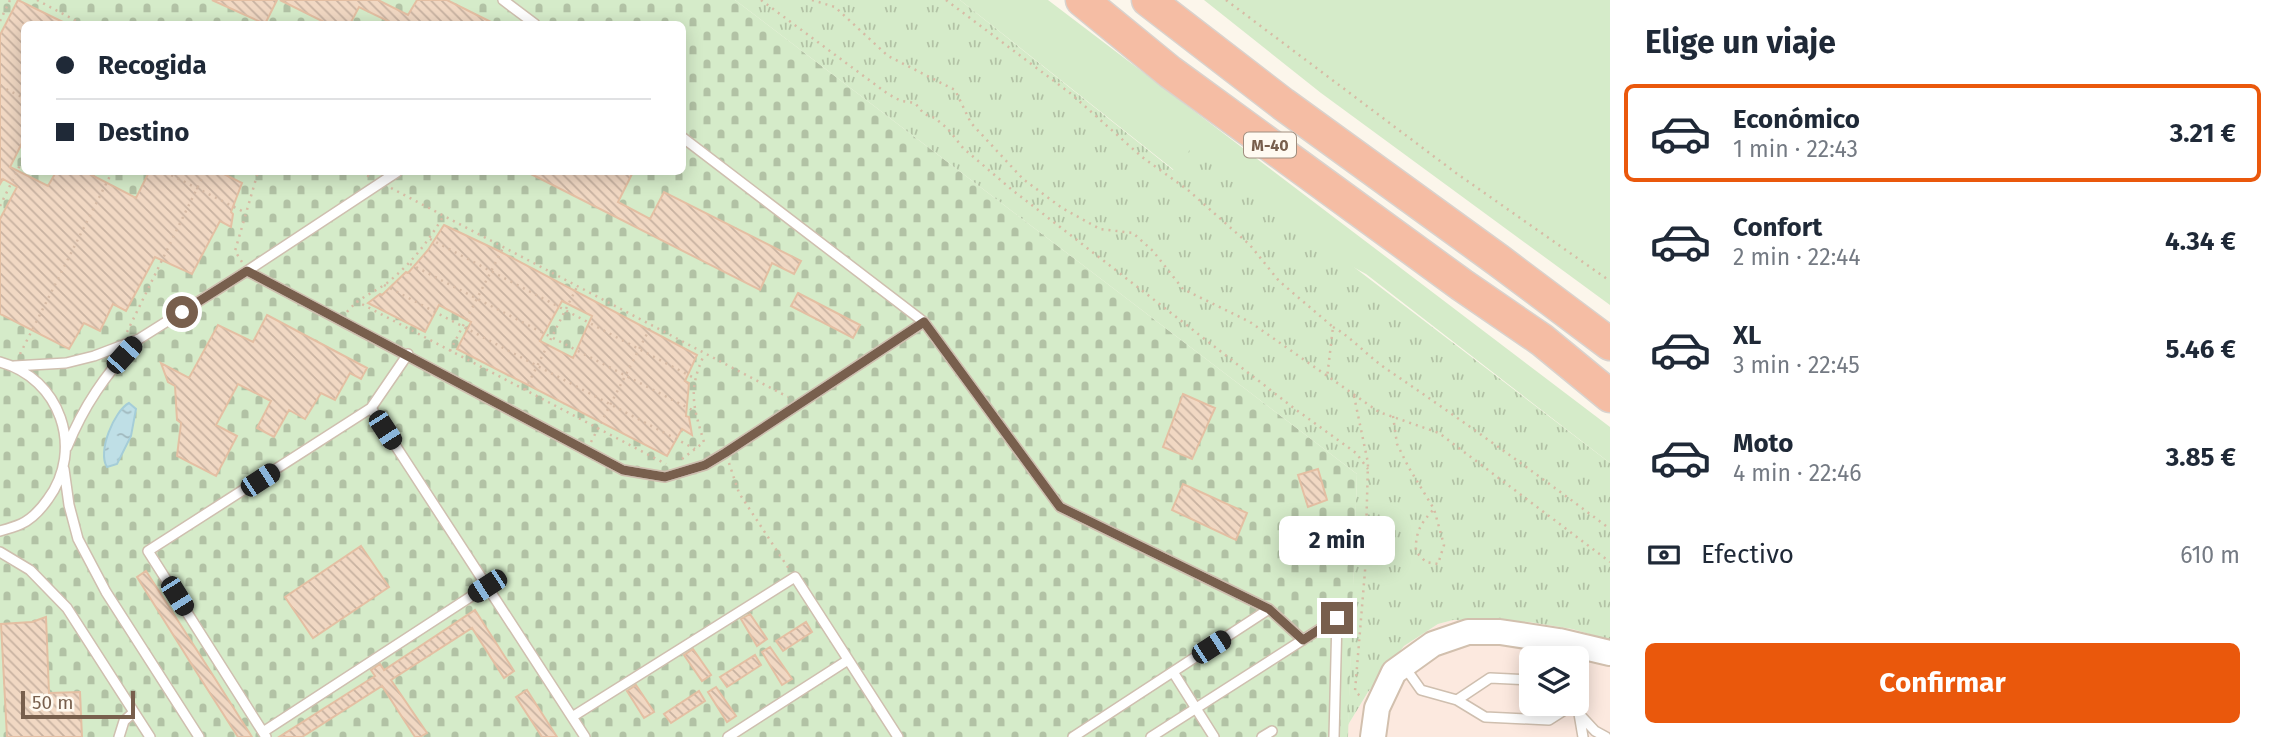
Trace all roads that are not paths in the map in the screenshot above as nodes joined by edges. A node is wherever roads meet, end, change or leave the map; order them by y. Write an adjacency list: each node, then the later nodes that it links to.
1 (503, 0): 4 (lane)
2 (1082, 0): 9 (highway, M-40)
3 (1148, 0): 7 (highway, M-40)
4 (531, 21)
5 (686, 140): 11 (lane)
6 (392, 175): 8 (lane)
7 (1498, 260): 10 (highway, M-40); 13 (highway, M-40)
8 (247, 271): 12 (lane); 14 (lane)
9 (1462, 285): 17 (highway, M-40); 19 (highway, M-40)
10 (1610, 321)
11 (924, 322): 14 (lane); 25 (lane)
12 (139, 339): 16 (lane); 20 (lane)
13 (1610, 344)
14 (408, 354): 18 (lane)
15 (0, 362): 16 (lane)
16 (14, 366): 20 (lane)
17 (1610, 396)
18 (371, 408): 24 (lane); 39 (lane)
19 (1610, 415)
20 (67, 449): 21 (lane)
21 (64, 469): 22 (lane); 42 (lane)
22 (0, 531)
23 (0, 552): 34 (lane)
24 (487, 586): 37 (lane); 39 (lane)
25 (1269, 609): 26 (lane); 30 (lane)
26 (1303, 640): 33 (lane); 50 (lane)
27 (1610, 653): 29 (street)
28 (848, 660): 37 (lane); 44 (lane); 45 (lane)
29 (1403, 664): 32 (lane); 51 (street)
30 (1173, 671): 33 (lane); 46 (lane)
31 (1519, 679): 32 (lane)
32 (1457, 700): 35 (lane)
33 (1196, 708): 47 (lane); 48 (lane)
34 (134, 712): 40 (lane); 41 (lane)
35 (1555, 716)
36 (1581, 716): 52 (lane); 53 (lane)
37 (572, 717): 43 (lane)
38 (1272, 731): 49 (lane)
39 (264, 734)
40 (119, 737)
41 (150, 737)
42 (199, 737)
43 (585, 737)
44 (728, 737)
45 (898, 737)
46 (1073, 737)
47 (1152, 737)
48 (1214, 737)
49 (1262, 737)
50 (1334, 737)
51 (1373, 737)
52 (1583, 737)
53 (1606, 737)

